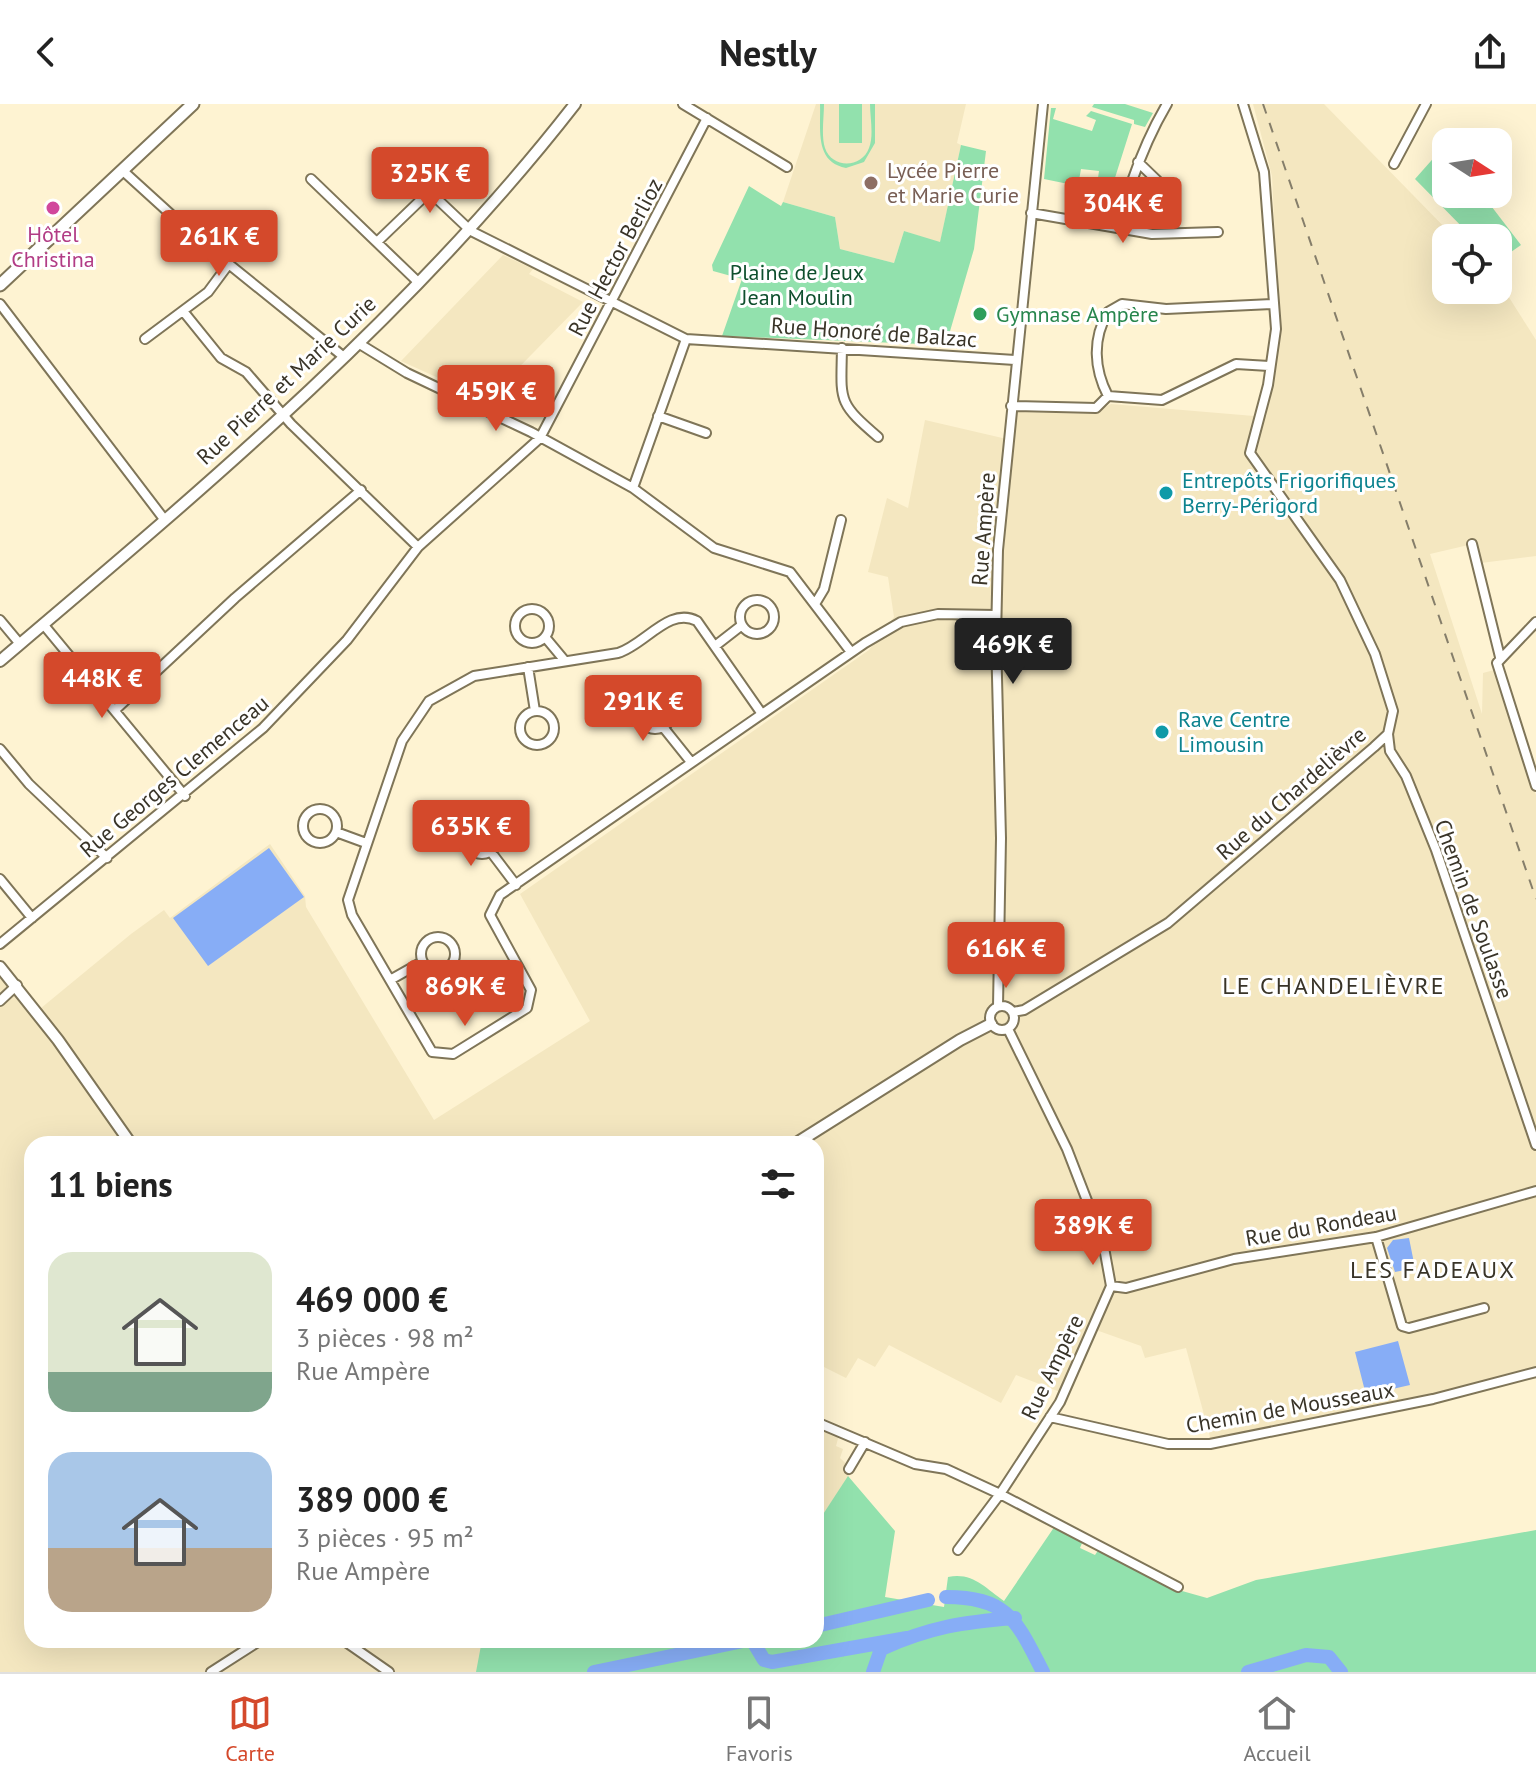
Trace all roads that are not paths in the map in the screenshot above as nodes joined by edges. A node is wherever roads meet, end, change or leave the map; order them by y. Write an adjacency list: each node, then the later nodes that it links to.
1 (193, 104): 12 (main road)
2 (575, 104): 17 (street, Rue Pierre et Marie Curie)
3 (683, 104): 8 (street)
4 (1043, 104): 16 (street, Rue Ampère)
5 (1167, 104): 9 (street)
6 (1243, 104): 25 (street, Rue du Chardelièvre)
7 (1422, 106): 10 (street)
8 (707, 118): 11 (street); 23 (street, Rue Hector Berlioz)
9 (1138, 162): 9 (street)
10 (1394, 164)
11 (787, 167)
12 (122, 170): 20 (street); 22 (main road)
13 (415, 178): 15 (street, Rue Honoré de Balzac)
14 (311, 179): 19 (street)
15 (429, 192): 17 (street, Rue Honoré de Balzac); 19 (street)
16 (1031, 213): 18 (street); 32 (street, Rue Ampère)
17 (469, 229): 21 (street, Rue Pierre et Marie Curie); 23 (street, Rue Honoré de Balzac)
18 (1218, 232)
19 (377, 242): 21 (street)
20 (228, 265): 26 (street); 31 (street)
21 (418, 282): 29 (street, Rue Pierre et Marie Curie)
22 (0, 285)
23 (612, 303): 28 (street, Rue Honoré de Balzac); 40 (street, Rue Hector Berlioz)
24 (0, 304): 43 (street)
25 (1274, 304): 33 (street, Rue du Chardelièvre); 34 (street)
26 (183, 311): 27 (street); 36 (street)
27 (145, 339)
28 (686, 339): 30 (street, Rue Honoré de Balzac); 37 (street)
29 (358, 343): 31 (street, Rue Pierre et Marie Curie); 40 (street)
30 (842, 348): 32 (street, Rue Honoré de Balzac); 39 (street)
31 (344, 357): 36 (street, Rue Pierre et Marie Curie)
32 (1015, 360): 35 (street, Rue Ampère)
33 (1269, 366): 34 (street); 65 (street, Rue du Chardelièvre)
34 (1108, 396): 35 (street)
35 (1011, 406): 48 (street, Rue Ampère)
36 (284, 416): 42 (street); 43 (street, Rue Pierre et Marie Curie)
37 (658, 416): 38 (street); 41 (street)
38 (706, 433)
39 (878, 437)
40 (540, 438): 41 (street); 46 (street, Rue Hector Berlioz)
41 (633, 488): 47 (street)
42 (361, 490): 46 (street); 61 (street)
43 (164, 519): 51 (street, Rue Pierre et Marie Curie)
44 (841, 520): 47 (street)
45 (1472, 544): 57 (street)
46 (418, 547): 69 (street, Rue Georges Clemenceau)
47 (815, 604): 56 (street)
48 (996, 615): 56 (street); 83 (street, Rue Ampère)
49 (0, 620): 54 (street)
50 (1536, 622): 57 (street)
51 (43, 624): 54 (street, Rue Pierre et Marie Curie); 61 (street)
52 (742, 625): 52 (street); 55 (street)
53 (545, 637): 53 (street); 59 (street)
54 (20, 644): 58 (street, Rue Pierre et Marie Curie)
55 (715, 646): 59 (street); 63 (street)
56 (851, 652): 63 (street)
57 (1498, 660): 68 (street)
58 (0, 661)
59 (565, 661): 60 (street)
60 (528, 667): 62 (street); 71 (street)
61 (115, 710): 69 (street)
62 (535, 711): 62 (street)
63 (762, 714): 67 (street)
64 (663, 727): 64 (street); 67 (street)
65 (1388, 734): 84 (street, Rue du Chardelièvre); 89 (street, Chemin de Soulasse)
66 (0, 749): 73 (street)
67 (691, 762): 75 (street)
68 (1536, 786)
69 (185, 796): 73 (street, Rue Georges Clemenceau)
70 (336, 832): 70 (street); 71 (street)
71 (366, 843): 80 (street)
72 (491, 852): 72 (street); 75 (street)
73 (107, 858): 76 (street, Rue Georges Clemenceau)
74 (0, 879): 76 (street)
75 (516, 885): 80 (street)
76 (32, 918): 77 (street, Rue Georges Clemenceau)
77 (0, 944)
78 (422, 962): 78 (street); 80 (street)
79 (0, 967): 81 (street)
80 (390, 980)
81 (17, 985): 82 (street); 87 (street)
82 (0, 1001)
83 (998, 1006): 84 (street); 85 (street)
84 (1013, 1012): 86 (street)
85 (991, 1024): 86 (street); 88 (street)
86 (1008, 1029): 92 (street)
87 (125, 1136)
88 (808, 1136)
89 (1536, 1145)
90 (1536, 1191): 91 (street, Rue du Rondeau)
91 (1376, 1237): 92 (street, Rue du Rondeau); 93 (street)
92 (1111, 1286): 95 (street, Rue Ampère)
93 (1484, 1308)
94 (1536, 1372): 95 (street, Chemin de Mousseaux)
95 (1050, 1417): 99 (street, Rue Ampère)
96 (824, 1425): 97 (street)
97 (865, 1442): 98 (street); 99 (street)
98 (849, 1469)
99 (1000, 1494): 100 (street, Rue Ampère); 101 (street)
100 (958, 1550)
101 (1178, 1587)
102 (247, 1648): 104 (street)
103 (354, 1648): 105 (street)
104 (211, 1672)
105 (389, 1672)

